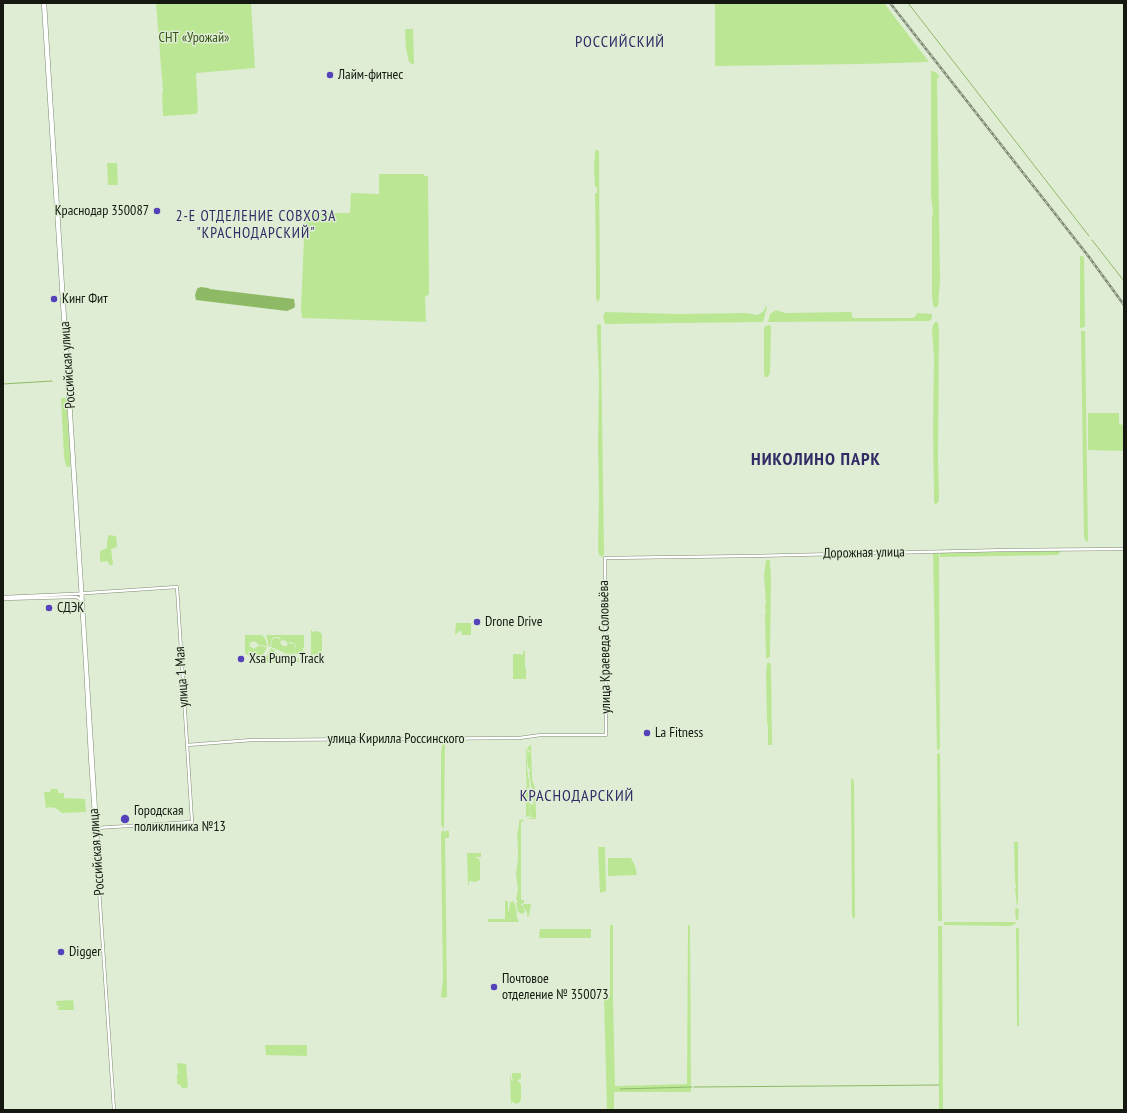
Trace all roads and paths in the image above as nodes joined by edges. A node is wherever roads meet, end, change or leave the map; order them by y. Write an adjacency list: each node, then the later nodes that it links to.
1 (44, 3): 4 (main road, Российская улица)
2 (1124, 549): 3 (main road, Дорожная улица)
3 (605, 558): 8 (main road, улица Краеведа Соловьёва)
4 (80, 594): 5 (main road); 6 (main road); 6 (main road); 9 (main road, улица 1 Мая); 10 (main road, Российская улица); 10 (main road, Российская улица)
5 (41, 597): 6 (main road); 7 (main road)
6 (56, 597)
7 (3, 598)
8 (606, 735): 9 (main road, улица Кирилла Россинского)
9 (187, 745): 10 (main road, улица 1 Мая)
10 (96, 828): 11 (main road, Российская улица)
11 (115, 1110)

